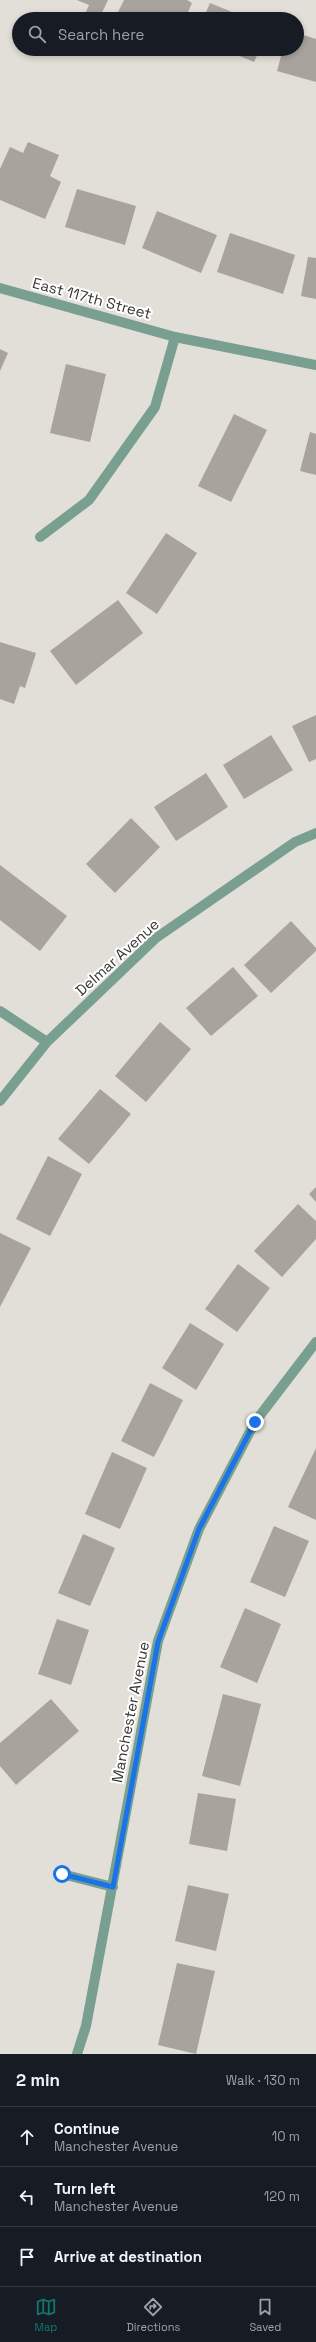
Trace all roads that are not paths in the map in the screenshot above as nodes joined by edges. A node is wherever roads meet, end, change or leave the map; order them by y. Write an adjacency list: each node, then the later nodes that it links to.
1 (0, 288): 2 (street, East 117th Street)
2 (175, 337): 3 (street, East 117th Street); 4 (street)
3 (316, 365)
4 (40, 537)
5 (316, 834): 7 (street, Delmar Avenue)
6 (0, 1011): 7 (street)
7 (47, 1042): 8 (street, Delmar Avenue)
8 (0, 1101)
9 (316, 1342): 11 (street, Manchester Avenue)
10 (62, 1874): 11 (street)
11 (113, 1887): 12 (street, Manchester Avenue)
12 (76, 2054)

